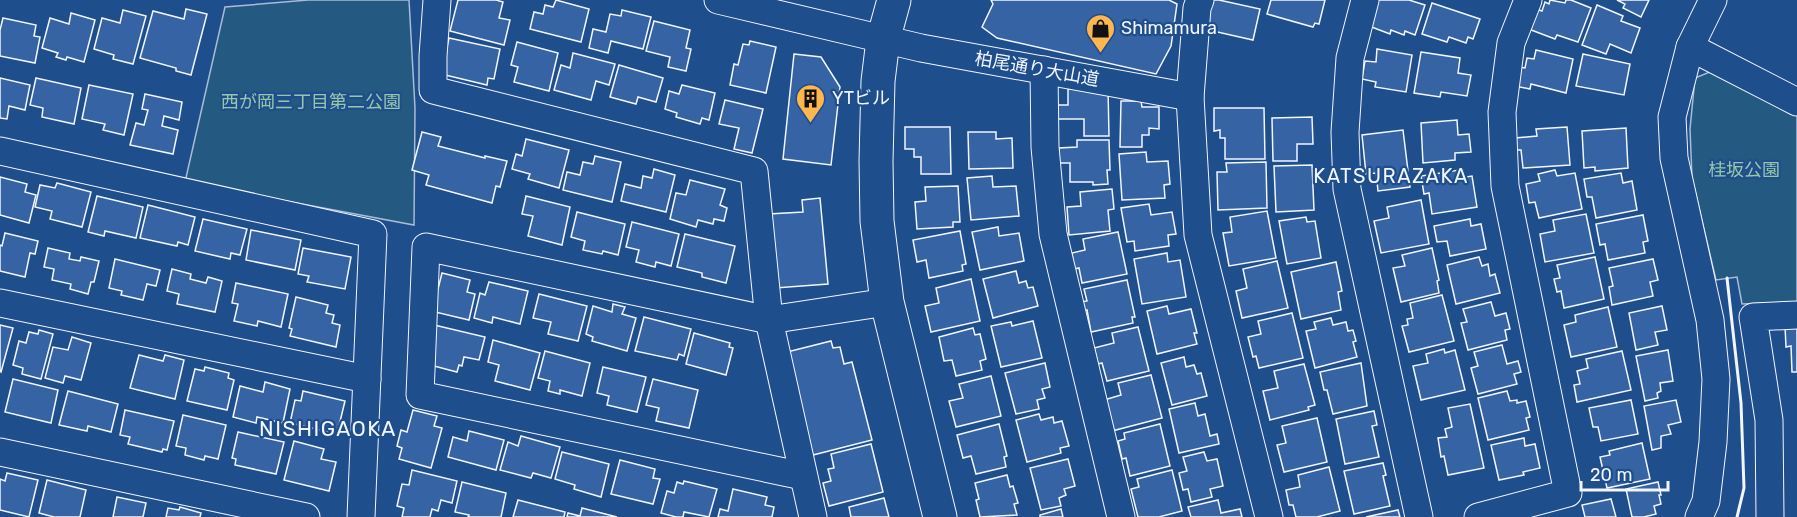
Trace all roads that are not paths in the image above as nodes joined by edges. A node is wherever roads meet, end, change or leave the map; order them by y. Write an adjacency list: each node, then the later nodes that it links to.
1 (437, 0): 17 (street)
2 (718, 0): 8 (street, 柏尾通り大山道)
3 (894, 0): 8 (street)
4 (1200, 0): 11 (street)
5 (1365, 0): 27 (street)
6 (1528, 0): 28 (street)
7 (1713, 0): 9 (street)
8 (883, 40): 10 (street, 柏尾通り大山道); 14 (street)
9 (1690, 47): 12 (street); 29 (street)
10 (1044, 70): 11 (street, 柏尾通り大山道); 25 (street)
11 (1190, 97): 26 (street)
12 (1797, 102)
13 (0, 151): 18 (street)
14 (887, 302): 17 (street); 24 (street)
15 (0, 303): 18 (street)
16 (1797, 315): 30 (street)
17 (769, 320): 20 (street); 20 (street)
18 (367, 379): 22 (street)
19 (0, 452): 21 (street)
20 (803, 476): 23 (street)
21 (306, 517)
22 (361, 517)
23 (813, 517)
24 (940, 517)
25 (1121, 517)
26 (1269, 517)
27 (1419, 517)
28 (1478, 517)
29 (1699, 517)
30 (1770, 517)

